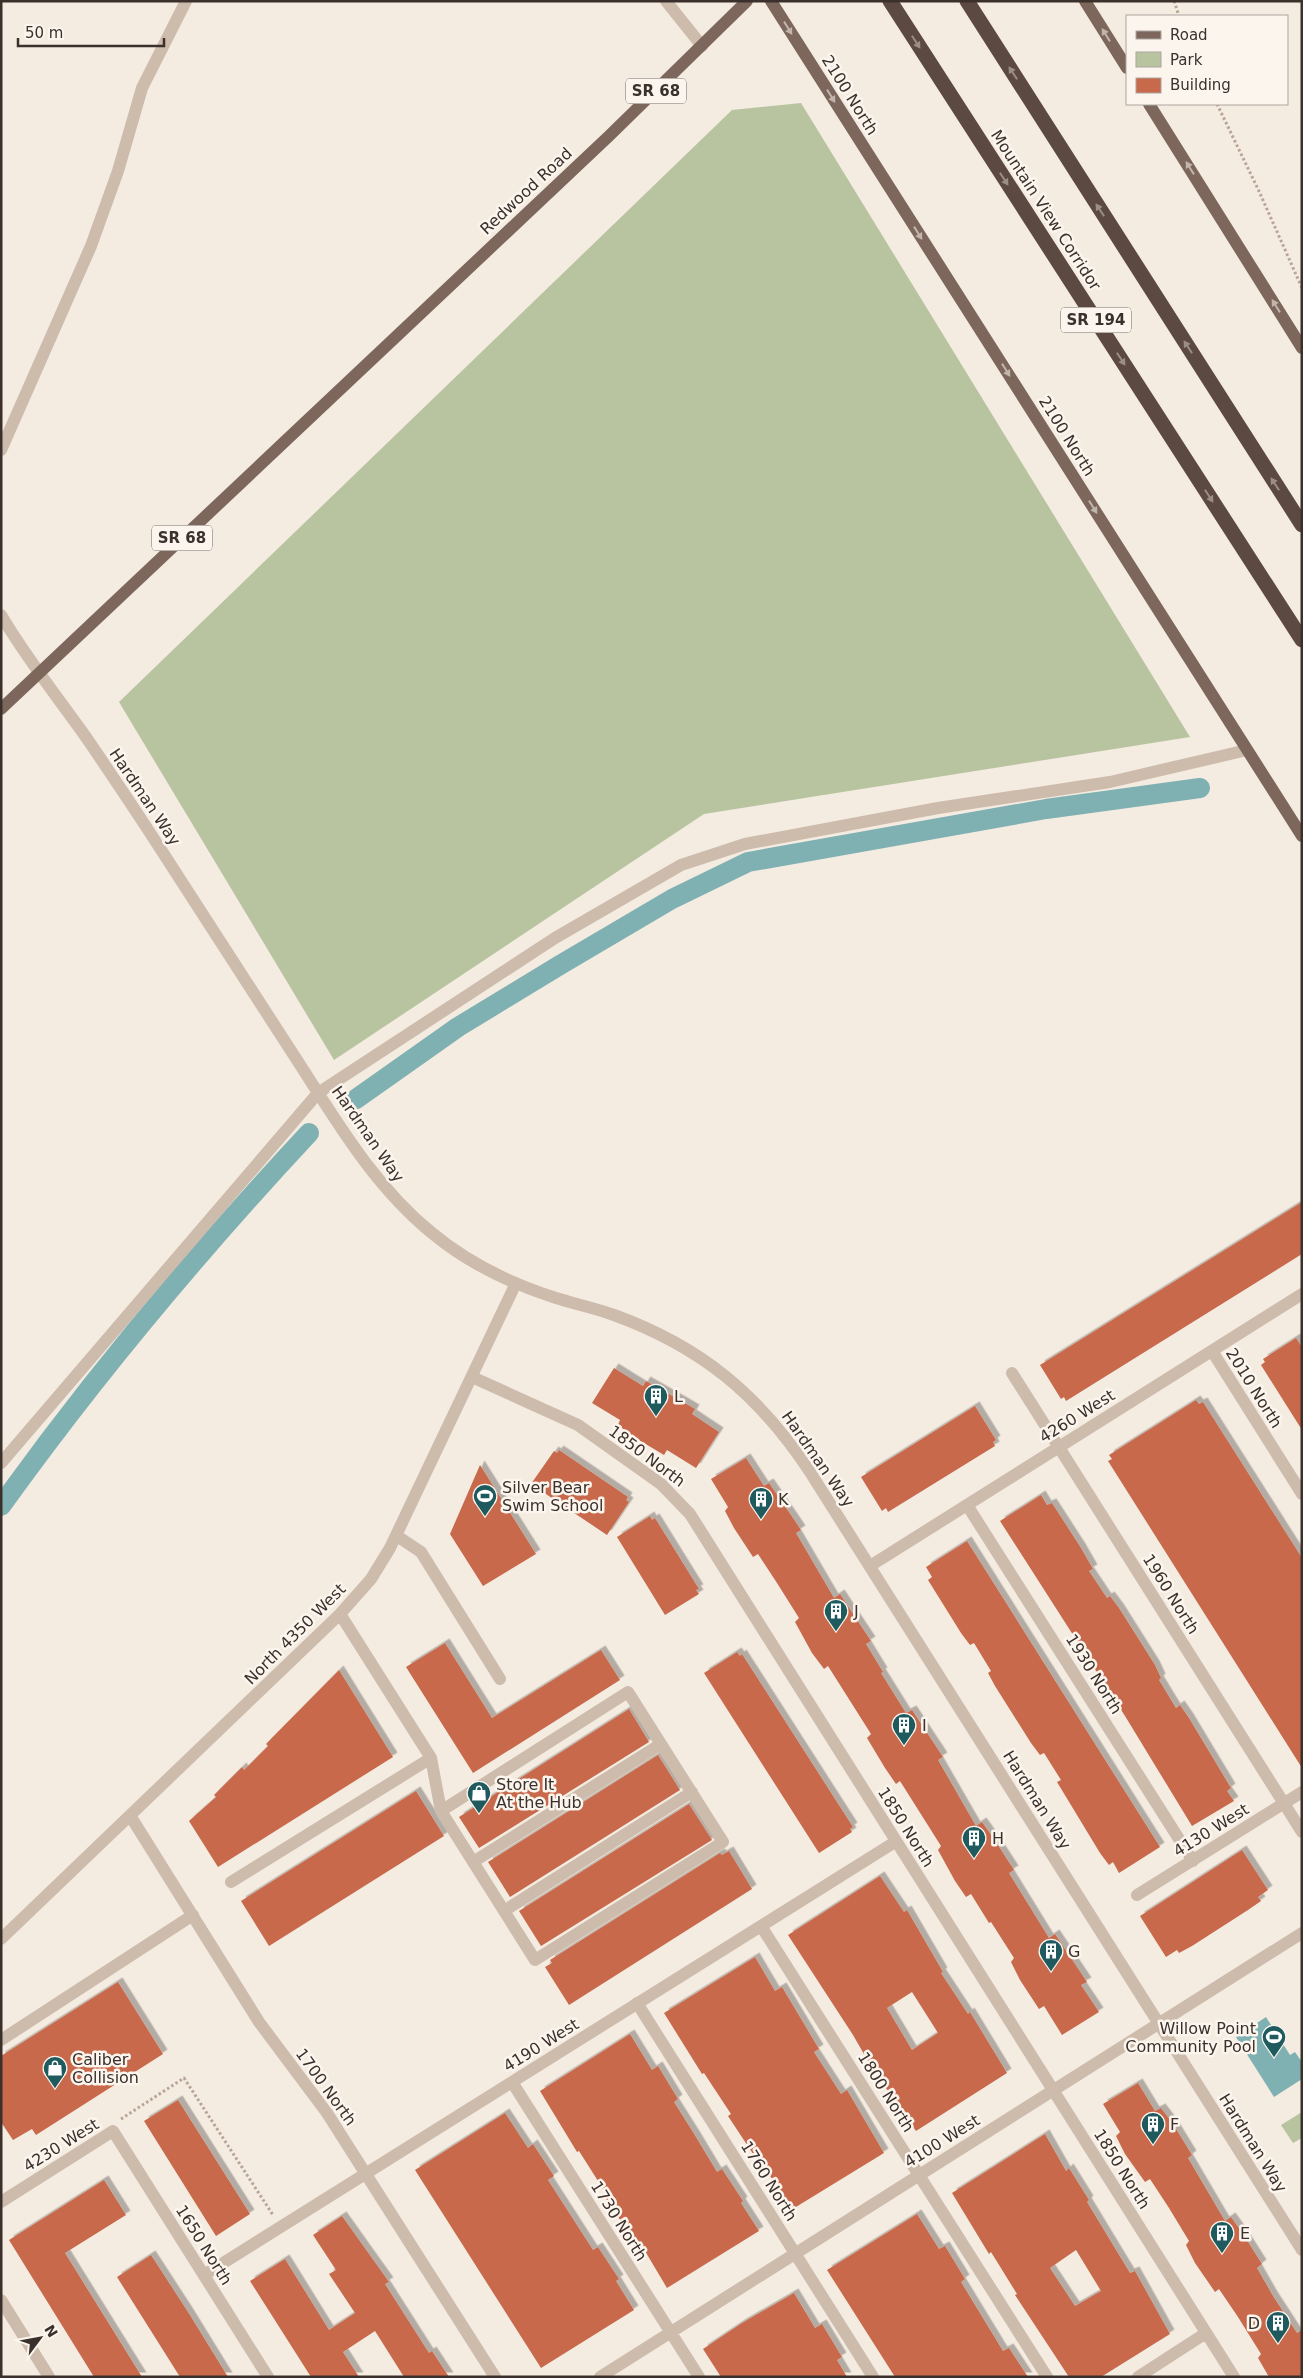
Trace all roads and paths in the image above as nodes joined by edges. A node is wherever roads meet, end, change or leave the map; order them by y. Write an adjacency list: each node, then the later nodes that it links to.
1 (186, 1): 16 (street)
2 (666, 1): 10 (street)
3 (747, 1): 10 (main road, Redwood Road / SR 68)
4 (771, 1): 22 (main road, 2100 North, one-way to 22)
5 (890, 1): 19 (highway, Mountain View Corridor / SR 194, one-way to 19)
6 (967, 1): 17 (highway, one-way to 6)
7 (1085, 1): 11 (main road, one-way to 7)
8 (1174, 1): 9 (path)
9 (1179, 15)
10 (702, 46): 20 (main road, Redwood Road / SR 68)
11 (1126, 66)
12 (1150, 105): 15 (main road, one-way to 12)
13 (1217, 105): 14 (path)
14 (1302, 288)
15 (1302, 348)
16 (1, 450)
17 (1302, 525)
18 (1, 615): 20 (street, Hardman Way)
19 (1302, 640)
20 (38, 673): 21 (main road, SR 68); 24 (street, Hardman Way)
21 (1, 709)
22 (1247, 750): 23 (main road, 2100 North); 24 (street)
23 (1302, 836)
24 (318, 1093): 25 (street, Hardman Way); 31 (street)
25 (516, 1283): 29 (street, North 4350 West); 35 (street, Hardman Way)
26 (1302, 1294): 27 (street, 4260 West)
27 (1212, 1351): 30 (street, 4260 West); 32 (street, 2010 North)
28 (1012, 1373): 30 (street, 1960 North)
29 (472, 1377): 34 (street, North 4350 West); 46 (street, 1850 North)
30 (1059, 1447): 33 (street, 4260 West); 42 (street, 1960 North)
31 (1, 1463)
32 (1302, 1494)
33 (967, 1505): 35 (street, 4260 West); 47 (street, 1930 North)
34 (396, 1536): 36 (street, North 4350 West); 37 (street)
35 (870, 1566): 57 (street, Hardman Way)
36 (340, 1614): 39 (street); 44 (street, North 4350 West)
37 (500, 1679)
38 (661, 1744): 40 (street); 43 (street); 48 (street)
39 (431, 1758): 43 (street); 49 (street)
40 (692, 1792): 51 (street); 51 (street)
41 (1302, 1792): 42 (street, 4130 West)
42 (1284, 1803): 45 (street, 1960 North); 47 (street, 4130 West)
43 (441, 1811): 48 (street)
44 (131, 1817): 52 (street, 1700 North); 55 (street, North 4350 West)
45 (1302, 1832)
46 (896, 1842): 53 (street, 4190 West); 60 (street, 1850 North)
47 (1193, 1860): 50 (street, 4130 West)
48 (474, 1862): 51 (street)
49 (231, 1882)
50 (1137, 1895)
51 (504, 1911)
52 (192, 1916): 58 (street); 63 (street, 1700 North)
53 (762, 1926): 56 (street, 4190 West); 64 (street, 1800 North)
54 (1302, 1933): 57 (street, 4100 West)
55 (1, 1939)
56 (637, 2003): 59 (street, 4190 West); 68 (street, 1760 North)
57 (1159, 2024): 60 (street, 4100 West); 67 (street, Hardman Way)
58 (1, 2040)
59 (512, 2082): 63 (street, 4190 West); 71 (street, 1730 North)
60 (1053, 2091): 64 (street, 4100 West); 72 (street, 1850 North)
61 (120, 2119): 66 (path)
62 (113, 2131): 65 (street, 4230 West); 69 (street, 1650 North)
63 (366, 2173): 69 (street, 4190 West); 75 (street, 1700 North)
64 (920, 2174): 68 (street, 4100 West); 79 (street, 1800 North)
65 (1, 2202)
66 (272, 2215)
67 (1302, 2250)
68 (796, 2253): 71 (street, 4100 West); 78 (street, 1760 North)
69 (204, 2275): 74 (street, 1650 North)
70 (1, 2300): 73 (street)
71 (671, 2332): 76 (street, 4100 West); 77 (street, 1730 North)
72 (1206, 2333): 80 (street); 81 (street, 1850 North)
73 (49, 2377)
74 (268, 2377)
75 (495, 2377)
76 (600, 2377)
77 (699, 2377)
78 (873, 2377)
79 (1047, 2377)
80 (1138, 2377)
81 (1234, 2377)

